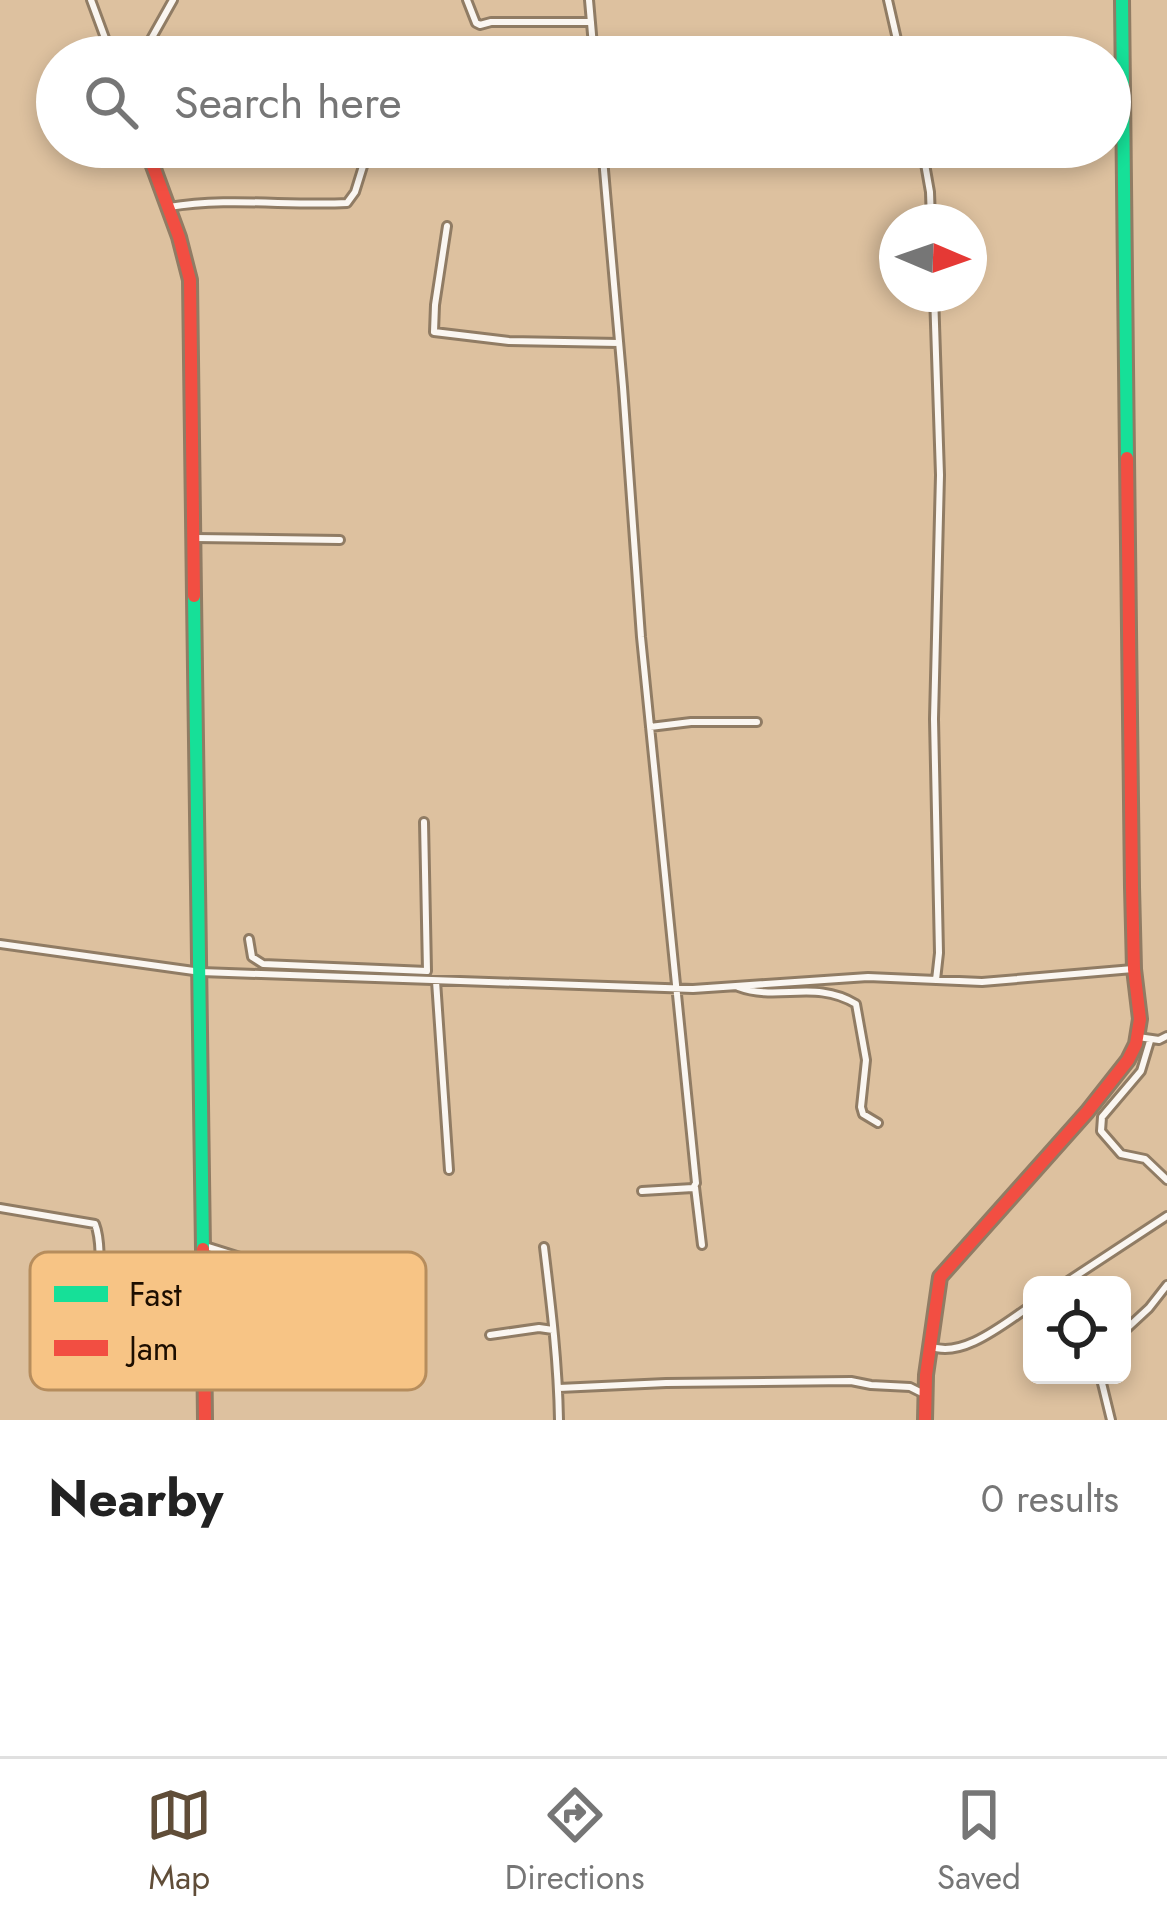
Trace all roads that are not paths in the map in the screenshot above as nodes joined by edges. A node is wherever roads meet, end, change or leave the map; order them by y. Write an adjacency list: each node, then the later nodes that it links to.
1 (91, 0): 8 (street)
2 (173, 0): 9 (street)
3 (467, 0): 7 (street)
4 (590, 0): 7 (street)
5 (888, 0): 11 (street)
6 (1122, 0): 12 (street)
7 (591, 22): 10 (street)
8 (104, 36)
9 (153, 36)
10 (592, 36)
11 (896, 36)
12 (1122, 36)
13 (154, 168): 19 (street)
14 (362, 168): 19 (street)
15 (604, 168): 22 (street)
16 (926, 168): 18 (street)
17 (1124, 168): 30 (street)
18 (931, 204)
19 (169, 208): 23 (street)
20 (447, 226): 22 (street)
21 (935, 312): 33 (street)
22 (619, 343): 26 (street)
23 (195, 538): 24 (street); 31 (street)
24 (340, 540)
25 (757, 722): 26 (street)
26 (650, 727): 35 (street)
27 (424, 822): 32 (street)
28 (249, 939): 32 (street)
29 (0, 944): 31 (street)
30 (1134, 969): 33 (street); 37 (street)
31 (201, 972): 32 (street); 45 (street)
32 (430, 977): 35 (street); 39 (street)
33 (936, 981): 34 (street)
34 (735, 986): 35 (street); 38 (street)
35 (676, 988): 41 (street)
36 (1167, 1036): 37 (street)
37 (1144, 1039): 40 (street); 57 (street)
38 (878, 1123)
39 (449, 1170)
40 (1167, 1180)
41 (695, 1187): 42 (street); 46 (street)
42 (642, 1191)
43 (0, 1208): 48 (street)
44 (1167, 1216): 51 (street)
45 (202, 1245): 49 (street); 50 (street)
46 (702, 1245)
47 (544, 1247): 55 (street)
48 (98, 1252)
49 (202, 1252)
50 (224, 1252)
51 (1076, 1276)
52 (1167, 1285): 54 (street)
53 (1023, 1310): 57 (street)
54 (1131, 1325)
55 (553, 1330): 56 (street); 59 (street)
56 (490, 1335)
57 (930, 1346): 61 (street)
58 (1102, 1384): 65 (street)
59 (559, 1388): 61 (street); 63 (street)
60 (204, 1390): 62 (street)
61 (926, 1395): 64 (street)
62 (205, 1420)
63 (560, 1420)
64 (925, 1420)
65 (1111, 1420)

